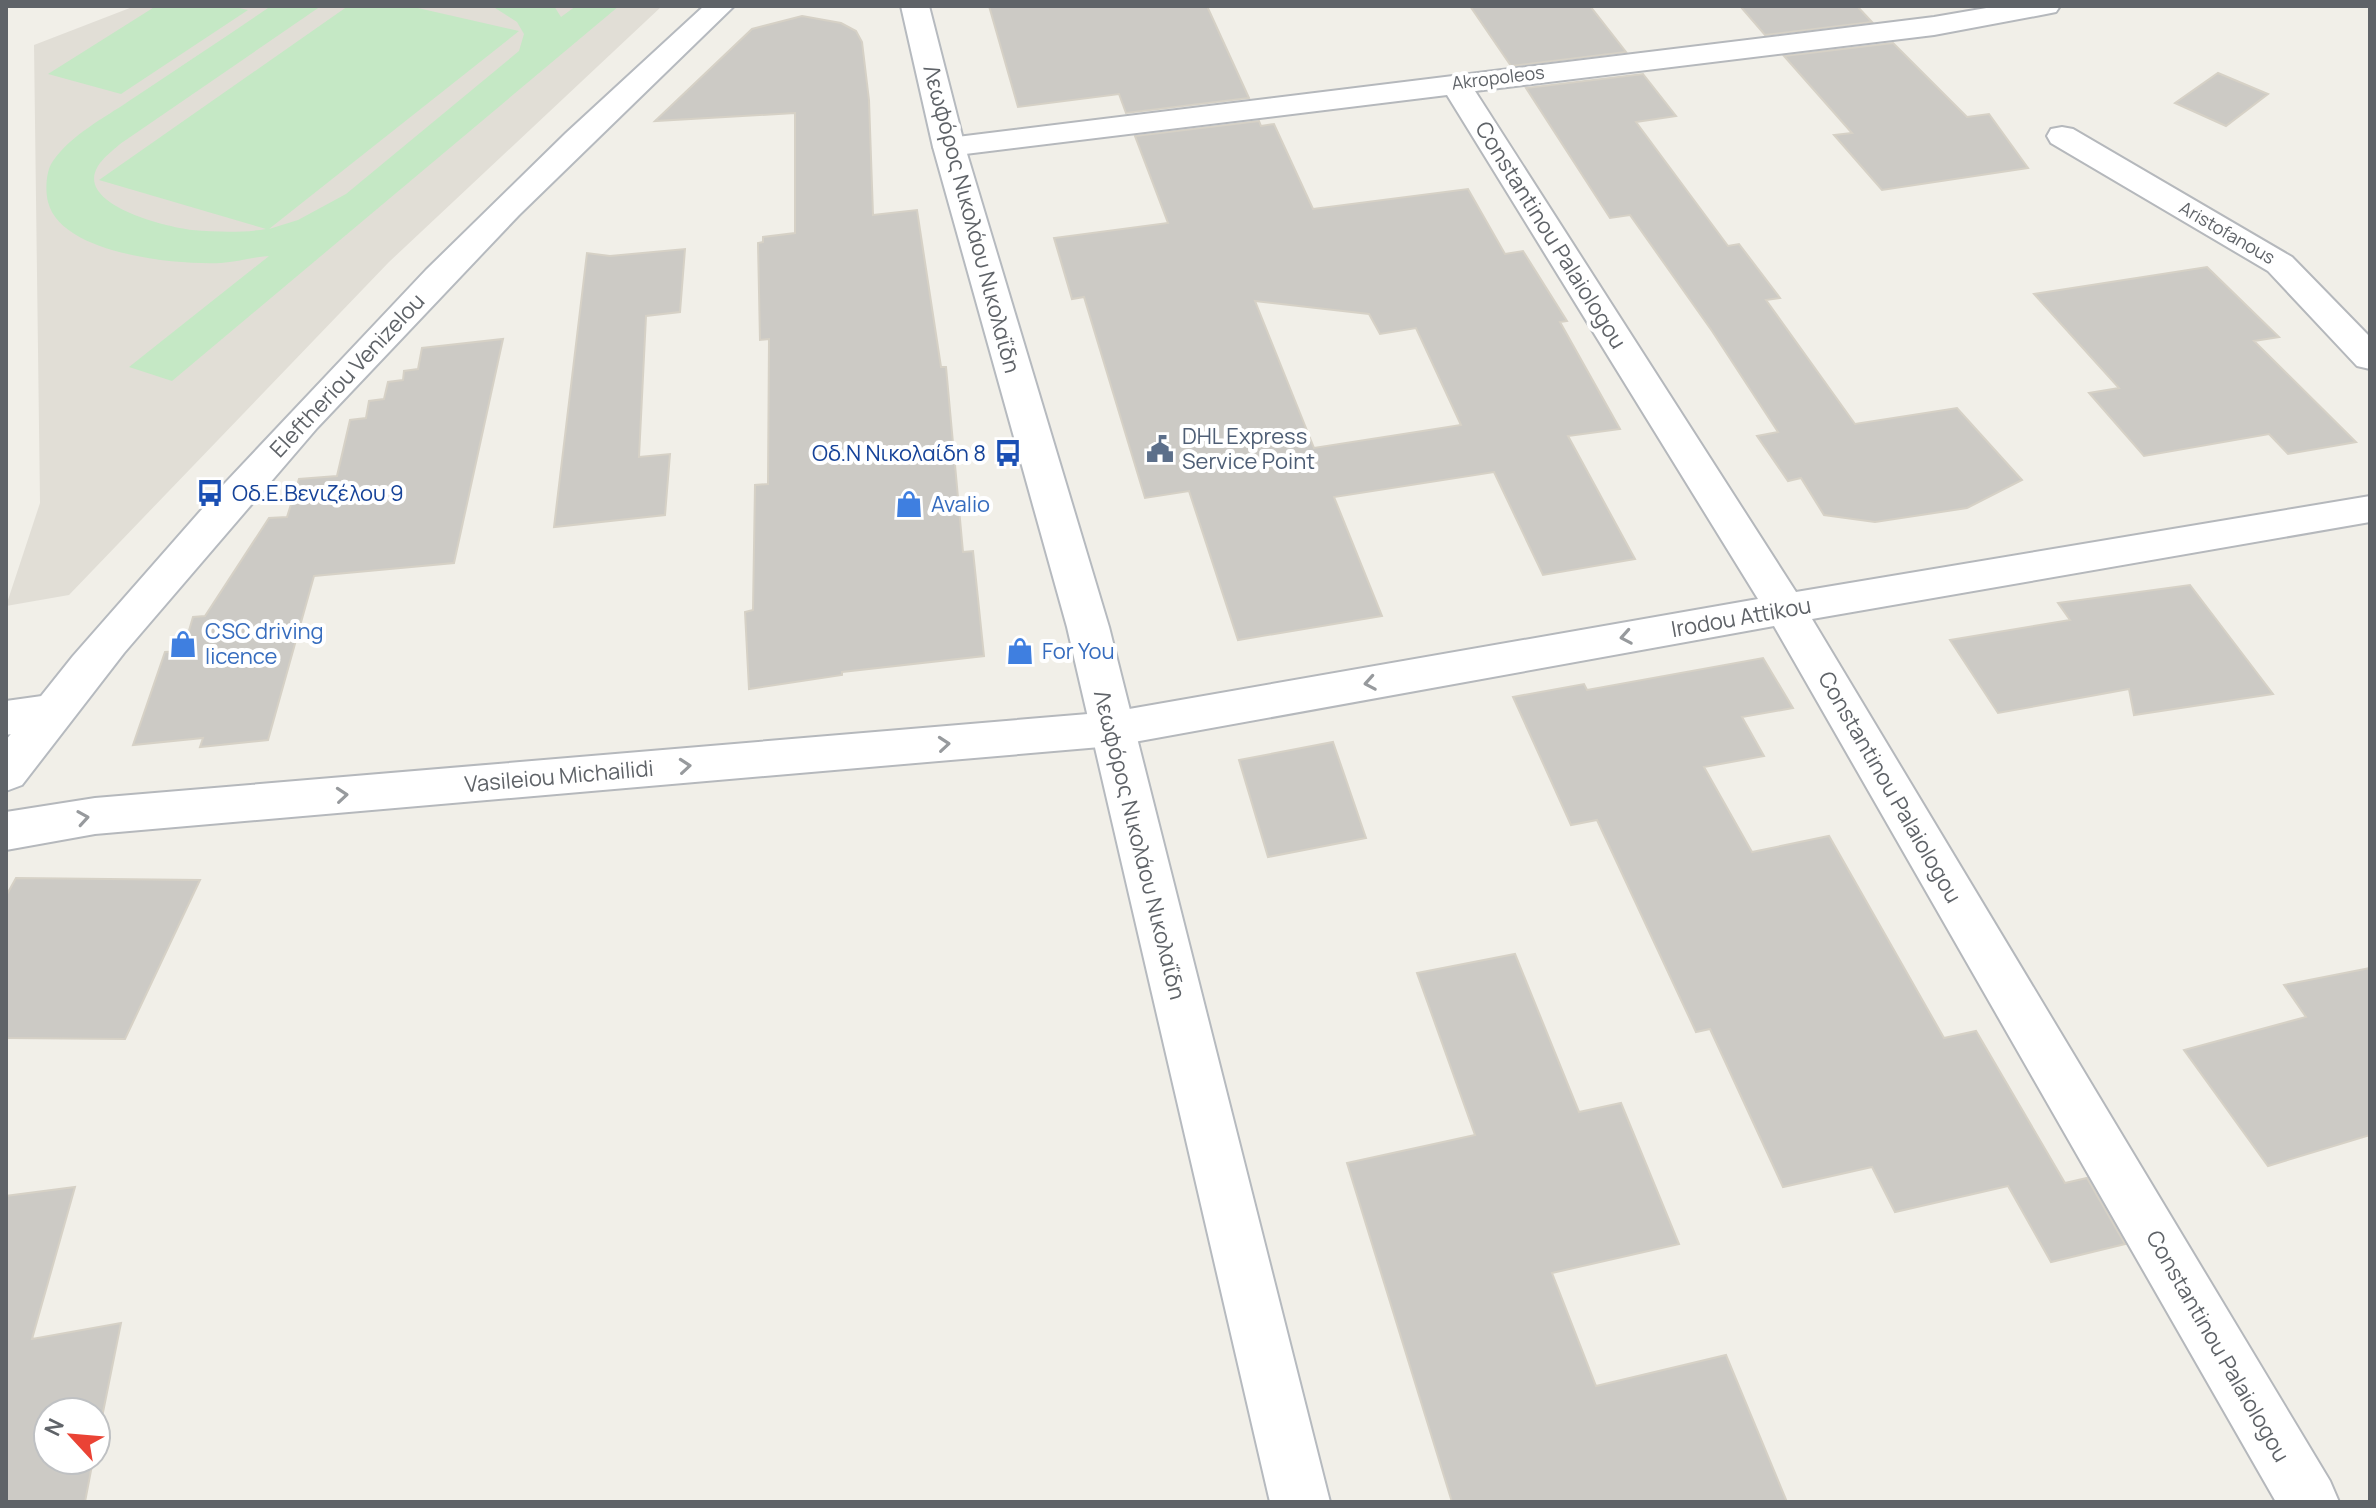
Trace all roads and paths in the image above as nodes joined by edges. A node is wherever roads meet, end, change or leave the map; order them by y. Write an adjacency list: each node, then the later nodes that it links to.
1 (720, 6): 10 (street, Eleftheriou Venizelou)
2 (915, 6): 6 (street, Λεωφόρος Νικολάου Νικολαΐδη)
3 (2046, 6): 4 (street, Akropoleos)
4 (1455, 83): 6 (street, Akropoleos); 9 (street, Constantinou Palaiologou)
5 (2062, 136): 7 (street, Aristofanous)
6 (949, 147): 12 (street, Λεωφόρος Νικολάου Νικολαΐδη)
7 (2370, 358)
8 (2370, 509): 9 (street, Irodou Attikou)
9 (1785, 609): 12 (street, Irodou Attikou, one-way to 12); 16 (street, Constantinou Palaiologou)
10 (49, 712): 11 (street); 13 (street, Eleftheriou Venizelou)
11 (6, 718)
12 (1112, 729): 14 (street, Vasileiou Michailidi, one-way to 12); 15 (street, Λεωφόρος Νικολάου Νικολαΐδη)
13 (6, 773)
14 (6, 831)
15 (1300, 1502)
16 (2309, 1502)

